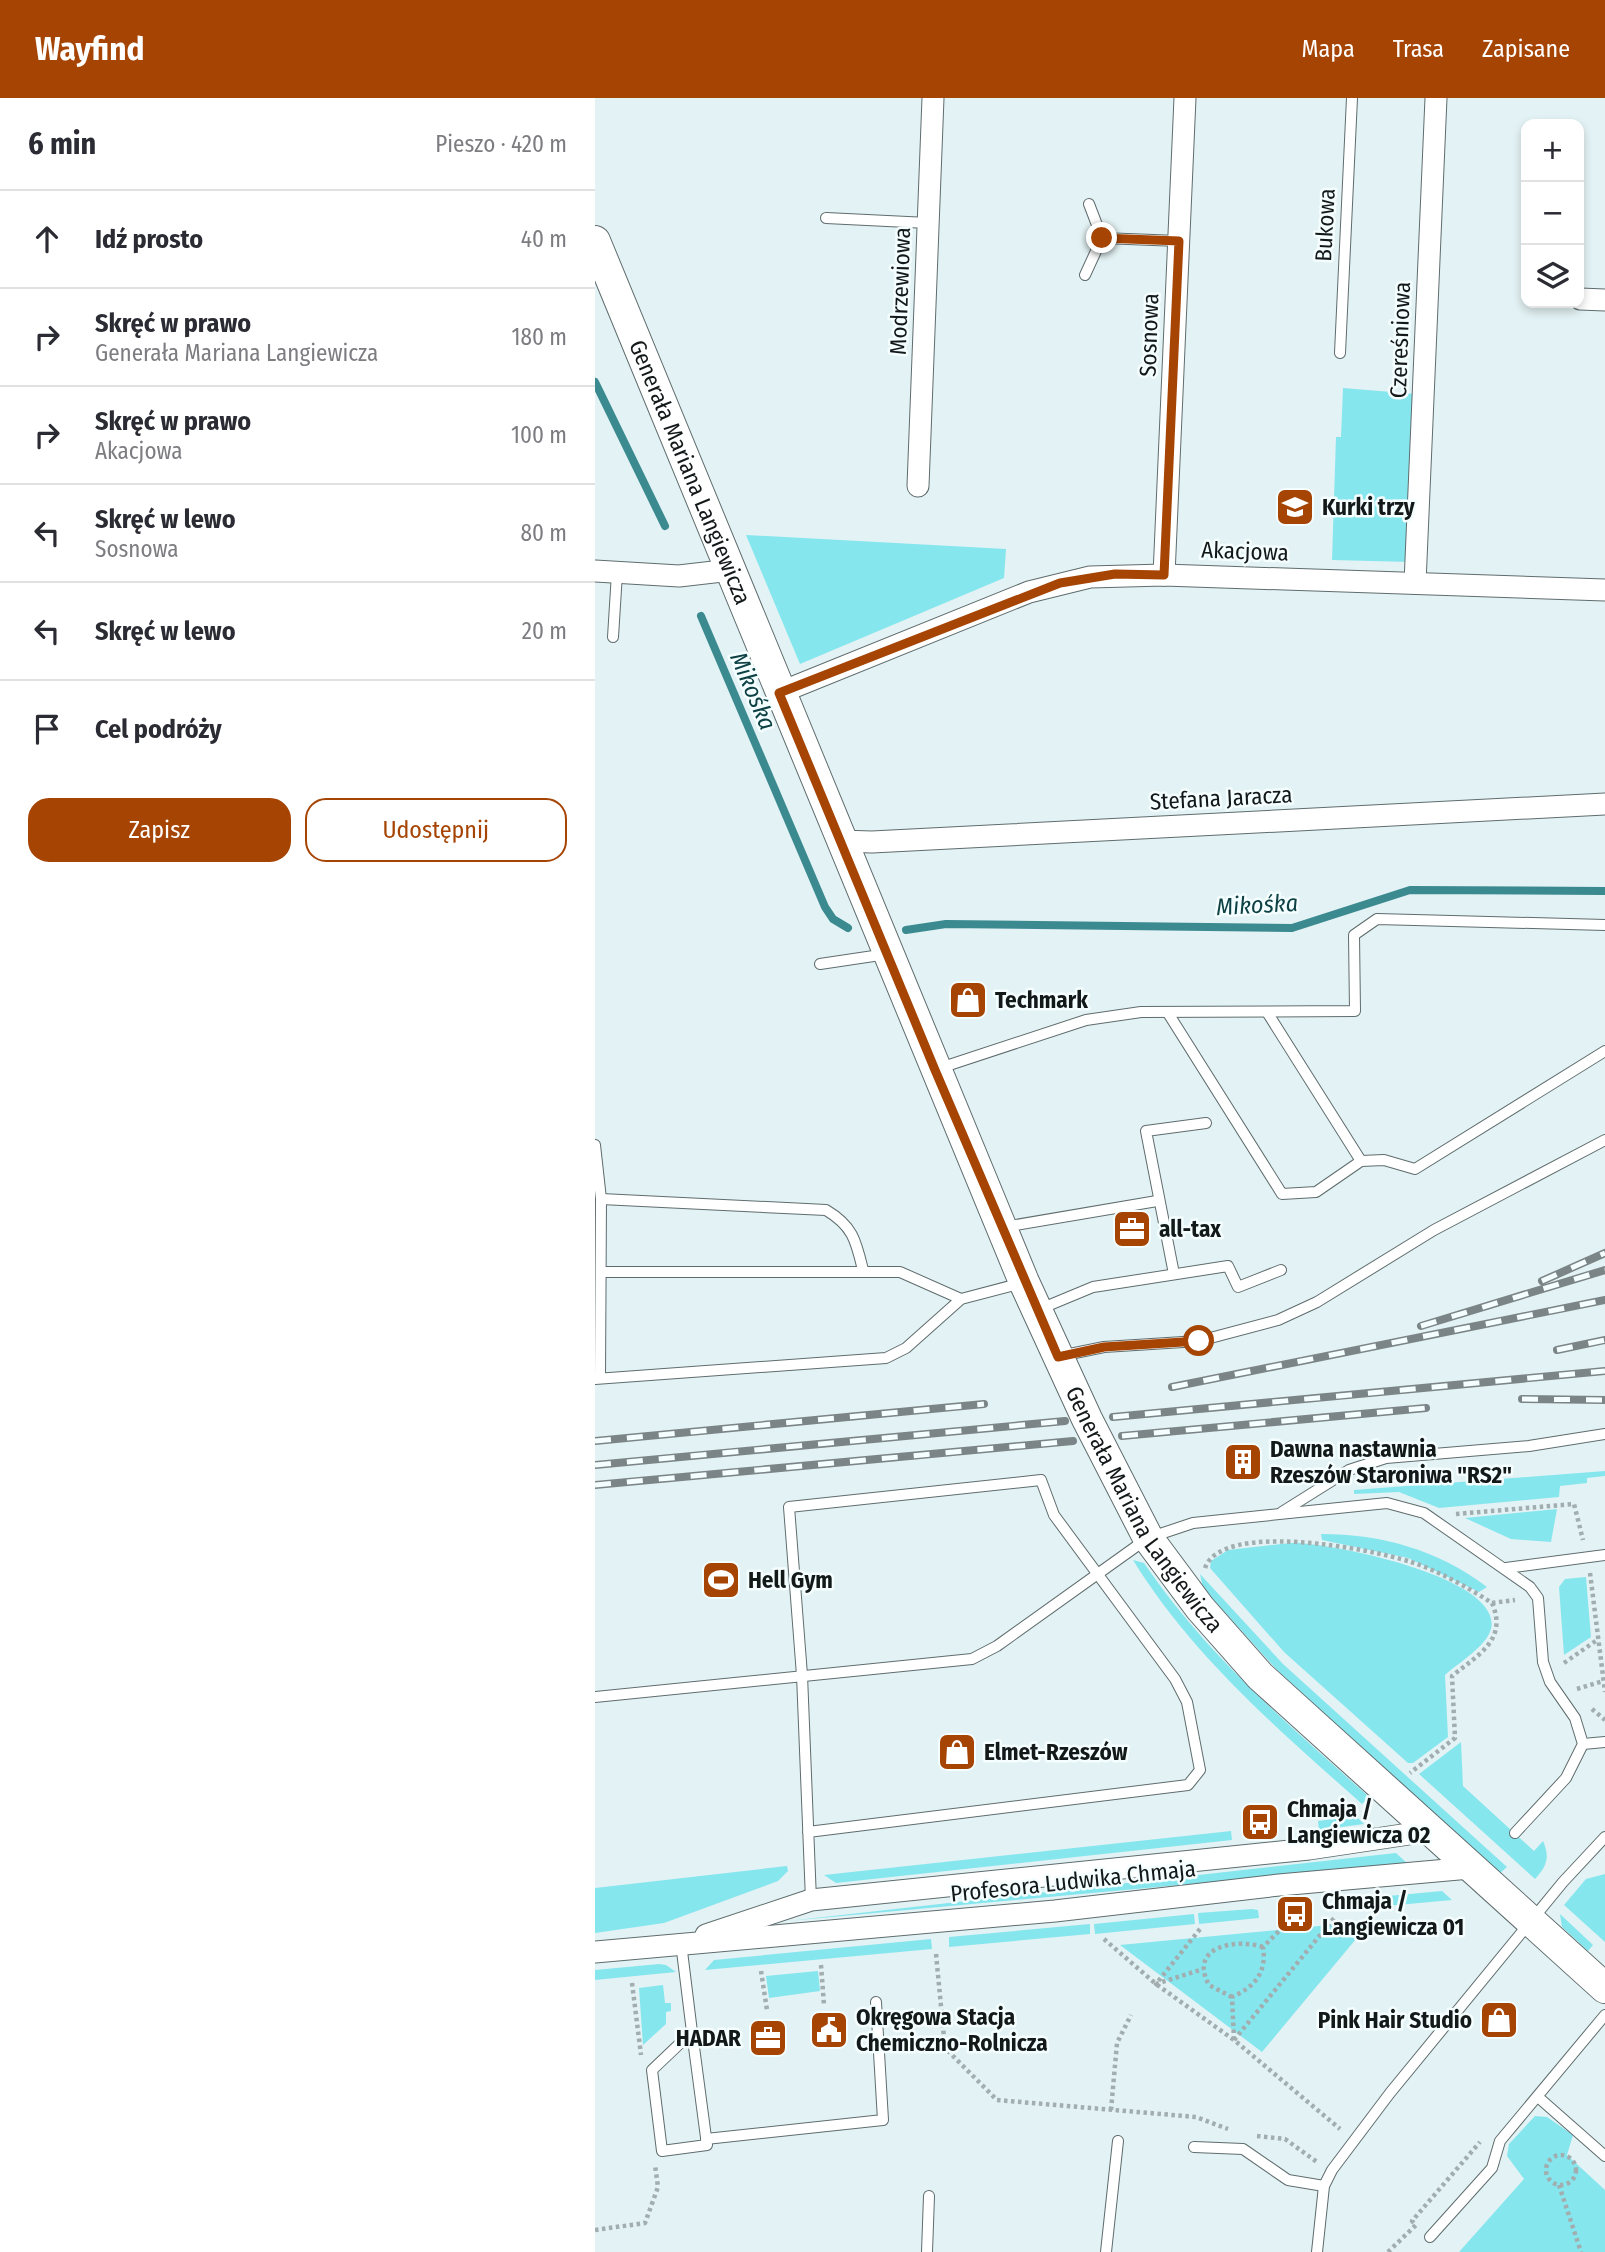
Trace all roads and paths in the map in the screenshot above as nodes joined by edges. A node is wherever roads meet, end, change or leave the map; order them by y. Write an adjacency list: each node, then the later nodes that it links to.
1 (933, 98): 7 (street, Modrzewiowa)
2 (1185, 98): 10 (street, Sosnowa)
3 (1352, 98): 14 (lane, Bukowa)
4 (1436, 98): 20 (street, Czereśniowa)
5 (1089, 204): 8 (lane)
6 (826, 218): 7 (lane)
7 (928, 223): 15 (street, Modrzewiowa)
8 (1102, 238): 10 (lane); 11 (lane)
9 (595, 241): 16 (street, Generała Mariana Langiewicza)
10 (1179, 241): 19 (street, Sosnowa)
11 (1085, 275)
12 (1584, 299): 13 (street)
13 (1605, 300)
14 (1340, 353)
15 (918, 486)
16 (731, 570): 18 (street); 23 (street, Generała Mariana Langiewicza)
17 (595, 571): 18 (street)
18 (617, 573): 22 (lane)
19 (1164, 575): 20 (street, Akacjowa); 23 (street, Akacjowa)
20 (1415, 583): 21 (street, Akacjowa)
21 (1605, 590)
22 (613, 637)
23 (779, 693): 25 (street, Generała Mariana Langiewicza)
24 (1605, 804): 25 (street, Stefana Jaracza)
25 (840, 841): 27 (street, Generała Mariana Langiewicza)
26 (1605, 925): 29 (lane)
27 (888, 954): 28 (lane); 32 (street, Generała Mariana Langiewicza)
28 (820, 964)
29 (1267, 1012): 30 (lane); 36 (lane)
30 (1168, 1013): 32 (lane); 36 (lane)
31 (1605, 1051): 36 (lane)
32 (935, 1070): 39 (street, Generała Mariana Langiewicza)
33 (1206, 1123): 38 (lane)
34 (1605, 1140): 47 (lane)
35 (595, 1145): 37 (lane)
36 (1361, 1161)
37 (601, 1199): 40 (lane); 42 (lane)
38 (1157, 1200): 39 (lane); 43 (lane)
39 (1001, 1228): 44 (street, Generała Mariana Langiewicza)
40 (863, 1270): 42 (lane); 45 (lane)
41 (1281, 1270): 43 (lane)
42 (601, 1272): 48 (lane)
43 (1174, 1274): 46 (lane)
44 (1024, 1282): 45 (lane); 46 (street, Generała Mariana Langiewicza)
45 (961, 1299): 48 (lane)
46 (1037, 1310): 47 (street, Generała Mariana Langiewicza)
47 (1058, 1357): 52 (street, Generała Mariana Langiewicza)
48 (598, 1378)
49 (1605, 1434): 50 (lane)
50 (1280, 1514): 51 (lane); 52 (lane)
51 (1437, 1521): 54 (path); 56 (lane)
52 (1148, 1538): 57 (lane); 75 (street, Generała Mariana Langiewicza)
53 (1605, 1555): 54 (lane)
54 (1587, 1557): 56 (lane); 58 (path)
55 (1205, 1568): 74 (path)
56 (1506, 1568): 68 (lane)
57 (1096, 1573): 62 (lane); 62 (lane); 76 (lane)
58 (1598, 1640): 60 (path); 64 (path)
59 (1562, 1656): 60 (path)
60 (1564, 1663): 61 (path)
61 (1566, 1673)
62 (802, 1675): 67 (lane); 76 (lane)
63 (1571, 1681): 65 (path)
64 (1603, 1681): 65 (path); 66 (path)
65 (1576, 1690): 68 (path); 69 (path)
66 (1605, 1692)
67 (595, 1697)
68 (1561, 1698): 73 (lane)
69 (1583, 1699)
70 (1590, 1707): 71 (path)
71 (1605, 1720)
72 (1605, 1742): 73 (lane)
73 (1583, 1744): 77 (lane)
74 (1410, 1773)
75 (1429, 1831): 79 (street, Generała Mariana Langiewicza); 80 (street, Profesora Ludwika Chmaja)
76 (808, 1832): 80 (lane)
77 (1515, 1833)
78 (1605, 1836): 83 (lane)
79 (1470, 1868): 83 (street, Generała Mariana Langiewicza); 86 (street, Profesora Ludwika Chmaja)
80 (811, 1900): 86 (street, Profesora Ludwika Chmaja)
81 (1335, 1917): 102 (path)
82 (1289, 1921): 87 (path)
83 (1531, 1922): 94 (street, Generała Mariana Langiewicza); 110 (lane)
84 (1200, 1929): 93 (path)
85 (1104, 1939): 93 (path)
86 (681, 1943): 88 (street, Profesora Ludwika Chmaja); 101 (lane)
87 (1263, 1947): 91 (path); 95 (path)
88 (595, 1952)
89 (936, 1954): 104 (path)
90 (821, 1965): 97 (path)
91 (1203, 1969): 93 (path); 95 (path)
92 (761, 1971): 98 (path)
93 (1156, 1984): 102 (path)
94 (1605, 1989)
95 (1233, 1997): 102 (path)
96 (876, 2002): 108 (lane)
97 (824, 2005)
98 (767, 2010)
99 (1131, 2015): 104 (path)
100 (1605, 2015): 103 (lane)
101 (692, 2032): 108 (lane); 108 (lane)
102 (1234, 2040): 110 (path)
103 (1538, 2096): 112 (lane); 117 (lane)
104 (1111, 2110): 105 (path)
105 (1233, 2130)
106 (1246, 2135): 113 (path)
107 (1483, 2138): 121 (path)
108 (706, 2139)
109 (1118, 2141): 119 (lane)
110 (1355, 2141): 113 (lane)
111 (1194, 2147): 115 (lane)
112 (1605, 2156)
113 (1332, 2170): 115 (lane)
114 (1559, 2185): 114 (path); 122 (path)
115 (1324, 2186): 120 (lane)
116 (929, 2196): 118 (lane)
117 (1430, 2237)
118 (927, 2252)
119 (1106, 2252)
120 (1317, 2252)
121 (1388, 2252)
122 (1581, 2252)

